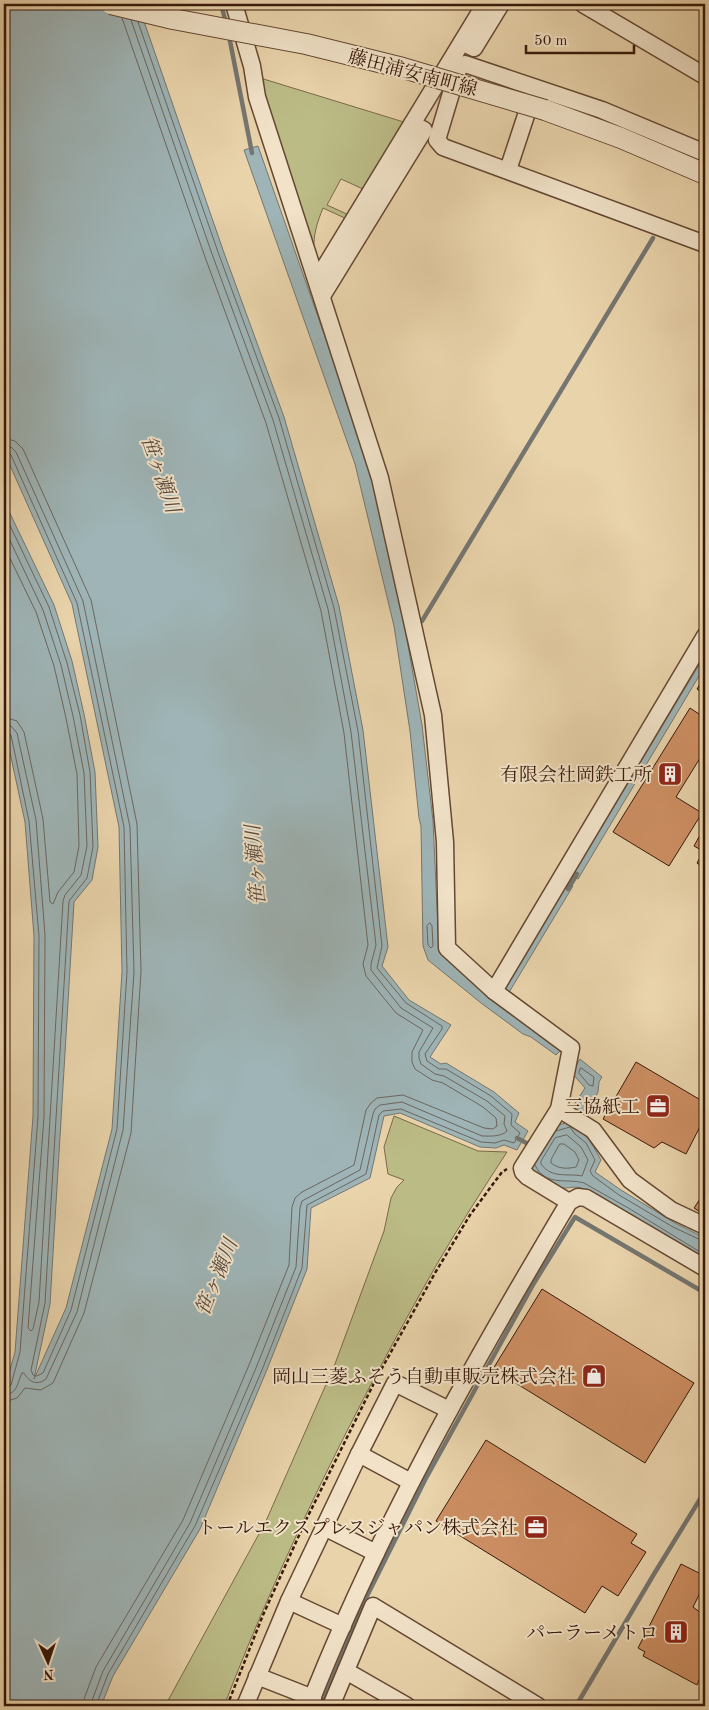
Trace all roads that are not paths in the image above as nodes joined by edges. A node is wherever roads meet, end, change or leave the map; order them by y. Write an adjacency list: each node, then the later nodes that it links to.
1 (111, 4): 13 (street, 藤田浦安南町線, bridge)
2 (234, 4): 16 (street)
3 (485, 4): 6 (street)
4 (501, 4): 6 (street)
5 (583, 4): 7 (street)
6 (462, 42): 9 (street)
7 (705, 76)
8 (535, 87): 10 (street); 11 (street); 12 (street)
9 (414, 121): 10 (street); 16 (street)
10 (439, 130): 12 (street)
11 (705, 153)
12 (508, 170): 15 (street)
13 (705, 174)
14 (705, 229): 15 (street)
15 (699, 242)
16 (319, 288): 18 (street)
17 (705, 636): 18 (street)
18 (500, 995): 19 (street)
19 (563, 1112): 20 (street); 21 (street)
20 (569, 1202): 22 (street); 23 (street)
21 (705, 1226)
22 (705, 1268)
23 (449, 1410): 24 (street); 25 (street)
24 (359, 1454): 25 (street); 26 (street)
25 (412, 1482): 27 (street)
26 (313, 1523): 27 (street); 28 (street)
27 (376, 1553): 29 (street)
28 (288, 1601): 29 (street); 31 (street)
29 (343, 1626): 32 (street)
30 (346, 1670): 34 (street); 35 (street); 36 (street)
31 (257, 1676): 32 (street); 33 (street)
32 (311, 1702)
33 (245, 1706)
34 (331, 1706)
35 (407, 1706)
36 (538, 1706)

